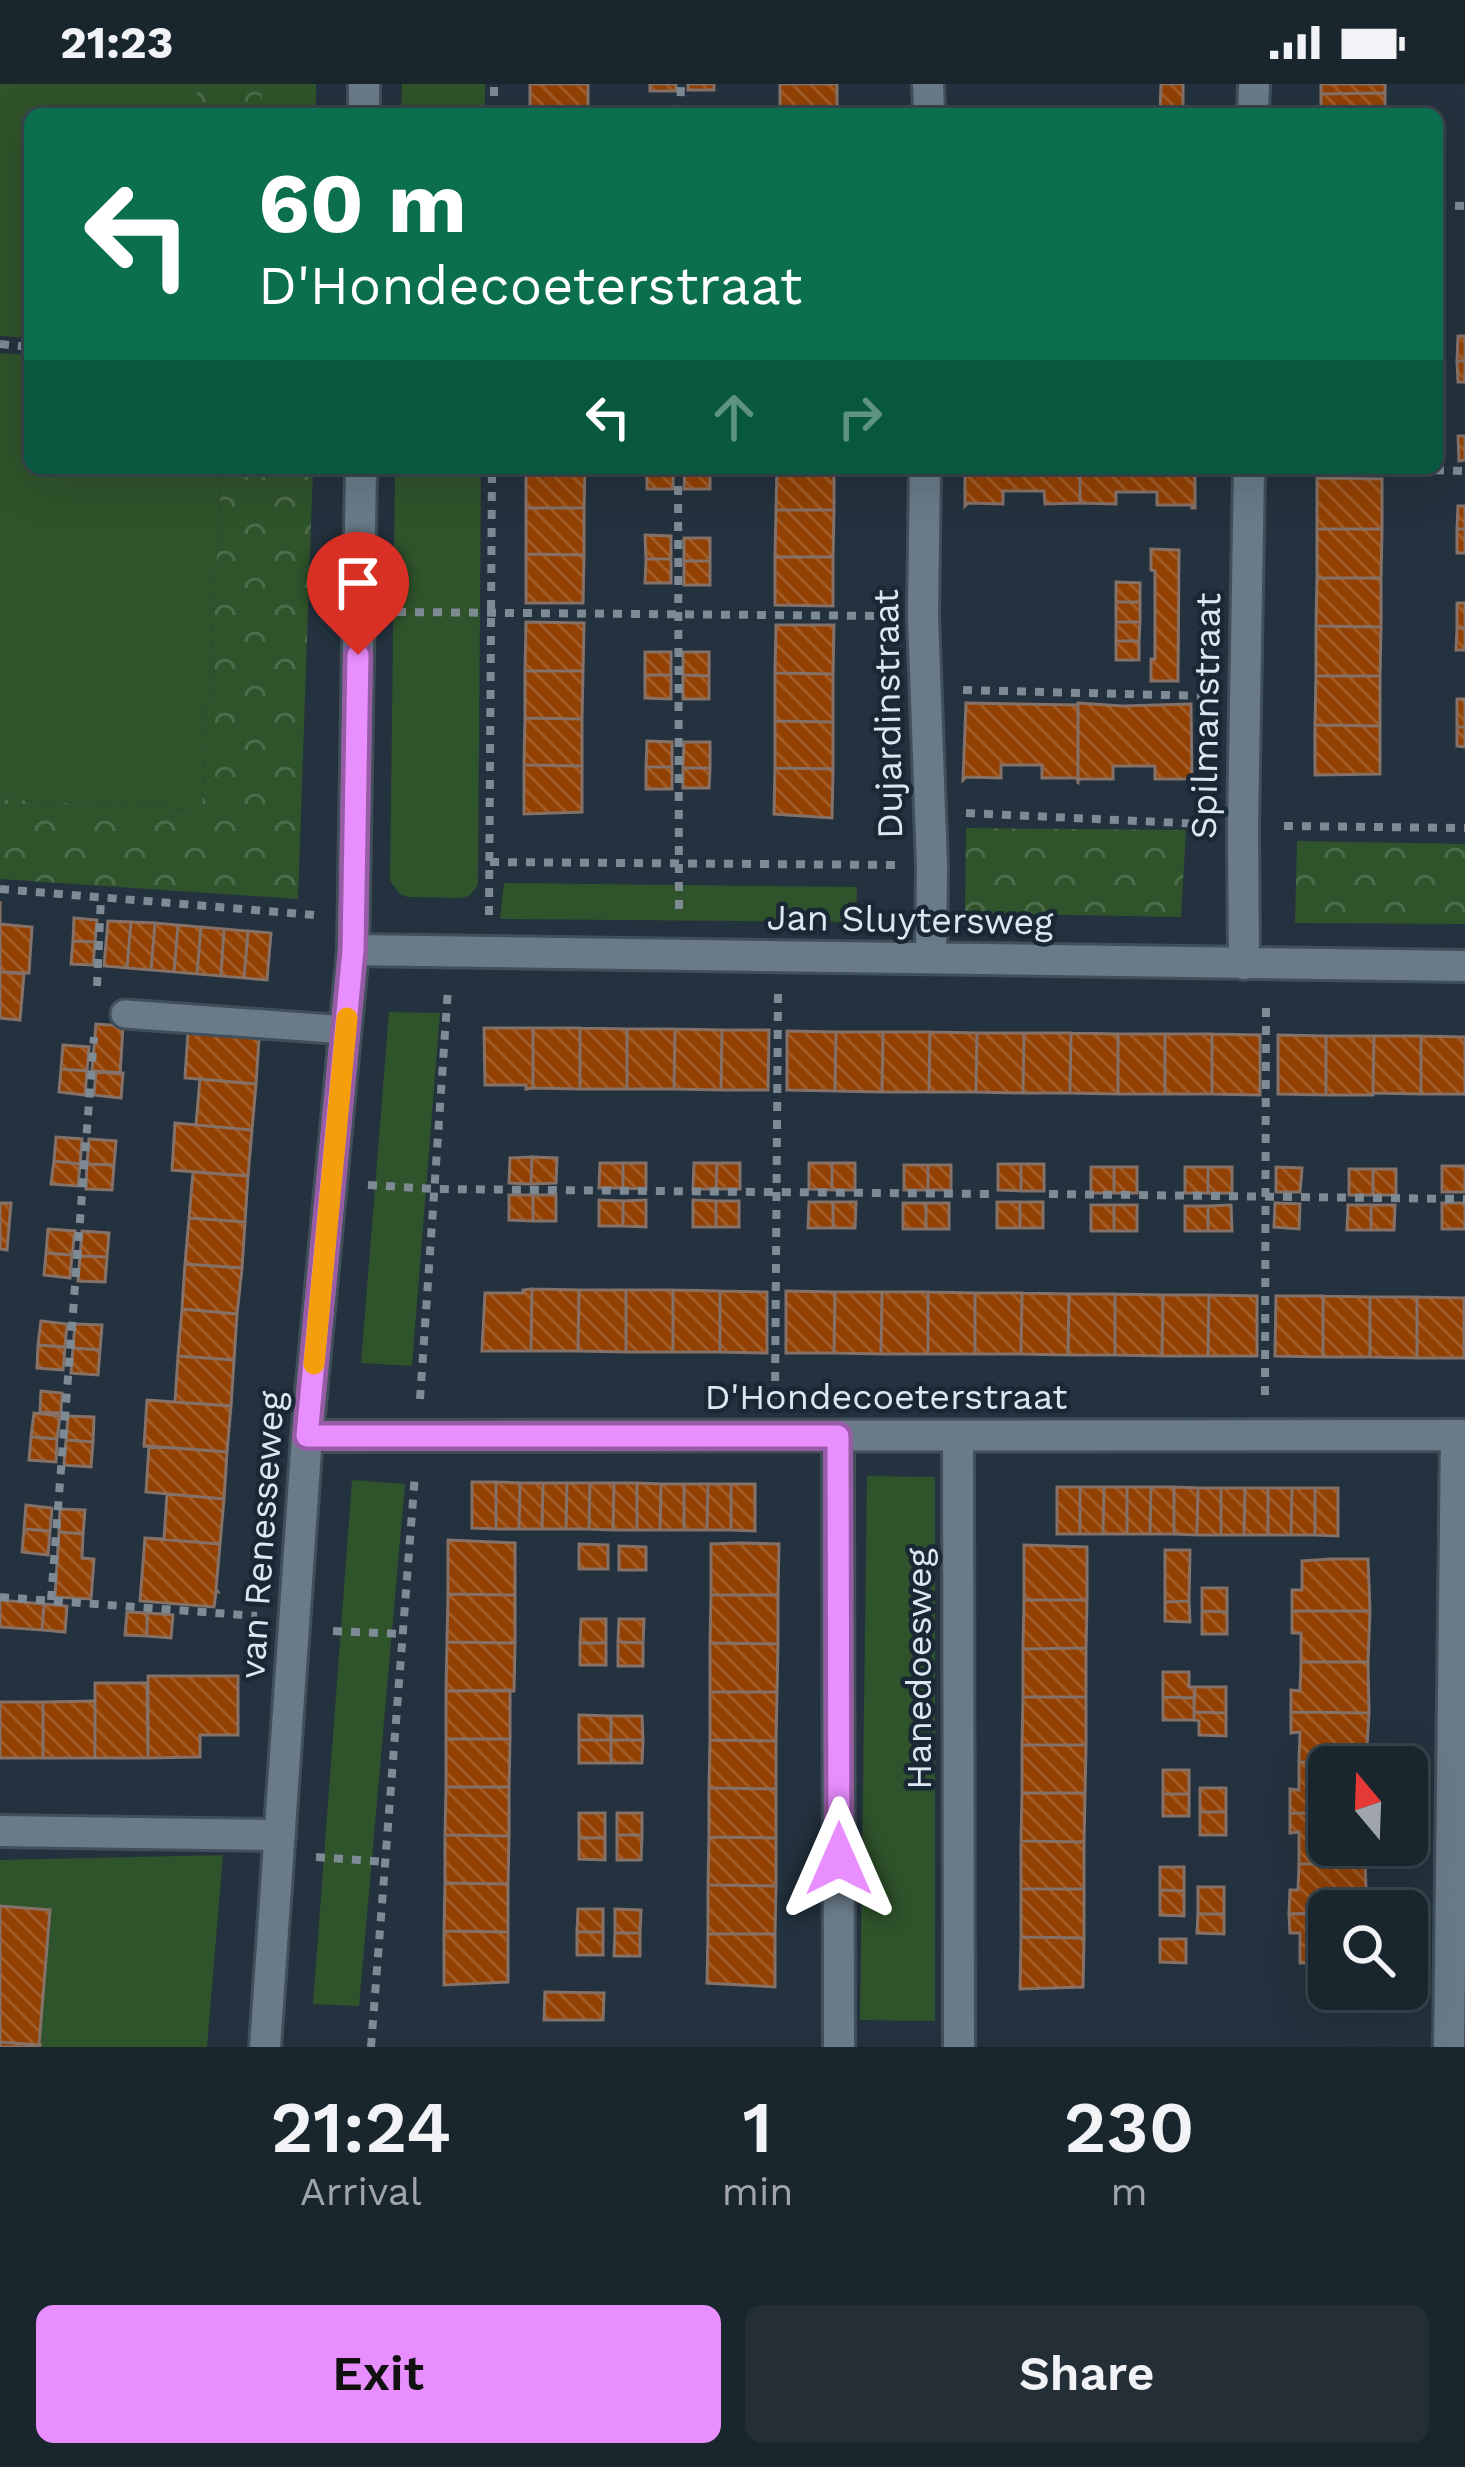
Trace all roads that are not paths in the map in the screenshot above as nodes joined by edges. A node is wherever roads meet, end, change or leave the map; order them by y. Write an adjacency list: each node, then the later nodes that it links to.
1 (361, 474): 4 (street, van Renesseweg)
2 (925, 474): 5 (street, Dujardinstraat)
3 (1249, 474): 6 (street, Spilmanstraat)
4 (353, 950): 5 (street, Jan Sluytersweg); 9 (street, van Renesseweg)
5 (931, 957): 6 (street, Jan Sluytersweg)
6 (1255, 964): 7 (street, Jan Sluytersweg)
7 (1465, 966)
8 (125, 1014): 9 (lane)
9 (346, 1030): 11 (street, van Renesseweg)
10 (1460, 1435): 13 (street, D'Hondecoeterstraat); 19 (street)
11 (307, 1436): 12 (street, D'Hondecoeterstraat); 15 (street, van Renesseweg)
12 (838, 1436): 13 (street, D'Hondecoeterstraat); 17 (street)
13 (958, 1436): 18 (street, Hanedoesweg)
14 (0, 1832): 15 (street)
15 (279, 1845): 16 (street, van Renesseweg)
16 (265, 2047)
17 (839, 2047)
18 (959, 2047)
19 (1449, 2047)

